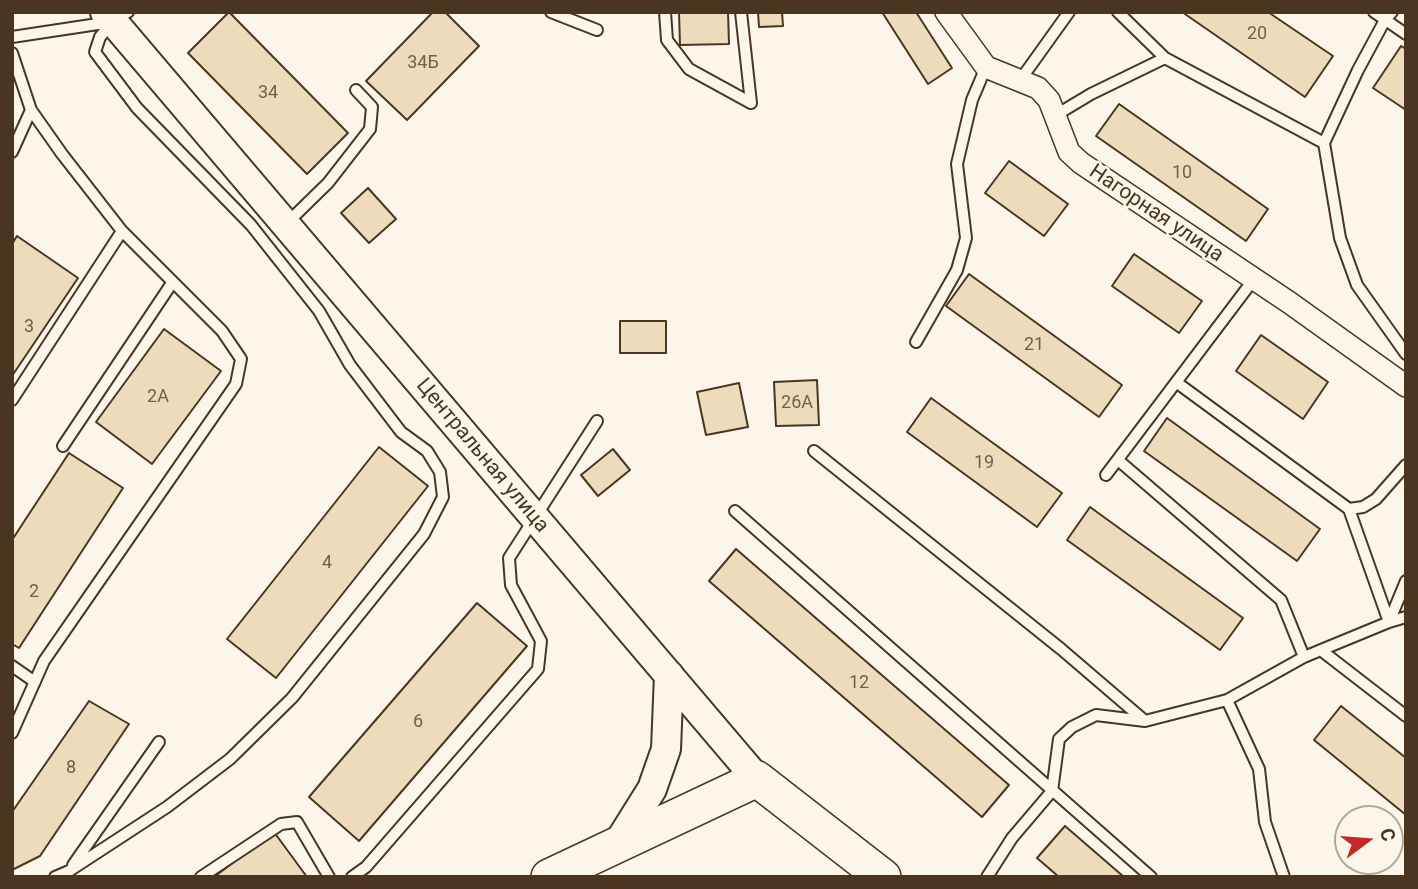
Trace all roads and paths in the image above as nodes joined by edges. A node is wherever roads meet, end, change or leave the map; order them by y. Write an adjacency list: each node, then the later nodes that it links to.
1 (551, 12): 10 (lane)
2 (665, 12): 3 (lane)
3 (741, 12)
4 (946, 12): 15 (street)
5 (1069, 12): 16 (lane)
6 (1118, 12): 14 (lane)
7 (1374, 12): 9 (lane)
8 (115, 15): 12 (lane); 22 (street, Центральная улица); 56 (lane)
9 (1388, 16): 11 (lane); 20 (lane)
10 (597, 30)
11 (1406, 34)
12 (12, 37)
13 (12, 53): 18 (lane)
14 (1165, 58): 19 (lane); 20 (lane)
15 (986, 66): 16 (street, Нагорная улица); 26 (lane)
16 (1021, 79): 19 (street, Нагорная улица)
17 (356, 90): 22 (lane)
18 (31, 110): 21 (lane); 23 (lane)
19 (1056, 115): 24 (street, Нагорная улица)
20 (1324, 143): 27 (lane)
21 (12, 152)
22 (285, 225): 39 (street, Центральная улица)
23 (122, 231): 25 (lane); 30 (lane)
24 (1254, 279): 28 (lane); 29 (street, Нагорная улица)
25 (172, 283): 32 (lane); 47 (lane)
26 (916, 342)
27 (1406, 354)
28 (1176, 382): 34 (lane); 37 (lane)
29 (1406, 386)
30 (12, 400)
31 (597, 421): 39 (lane)
32 (63, 446)
33 (814, 451): 50 (lane)
34 (1118, 460): 36 (lane); 44 (lane)
35 (1406, 465): 37 (lane)
36 (1106, 475)
37 (1349, 509): 42 (lane)
38 (735, 511): 54 (lane)
39 (535, 519): 46 (street, Центральная улица); 60 (lane)
40 (1406, 581): 42 (lane)
41 (1406, 617): 42 (lane)
42 (1389, 622): 43 (lane)
43 (1322, 651): 44 (lane); 49 (lane)
44 (1304, 657): 48 (lane)
45 (12, 666): 47 (lane)
46 (669, 675): 53 (street, Центральная улица); 55 (street)
47 (35, 682): 51 (lane)
48 (1227, 699): 50 (lane); 65 (lane)
49 (1406, 716)
50 (1145, 721): 54 (lane)
51 (12, 733)
52 (159, 742): 56 (lane)
53 (757, 779): 55 (main road); 62 (main road, Центральная улица)
54 (1052, 791): 63 (lane); 64 (lane)
55 (617, 845): 61 (main road)
56 (69, 871): 57 (lane)
57 (54, 877)
58 (201, 877): 59 (lane)
59 (329, 877)
60 (352, 877)
61 (549, 877)
62 (883, 877)
63 (987, 877)
64 (1150, 877)
65 (1284, 877)

